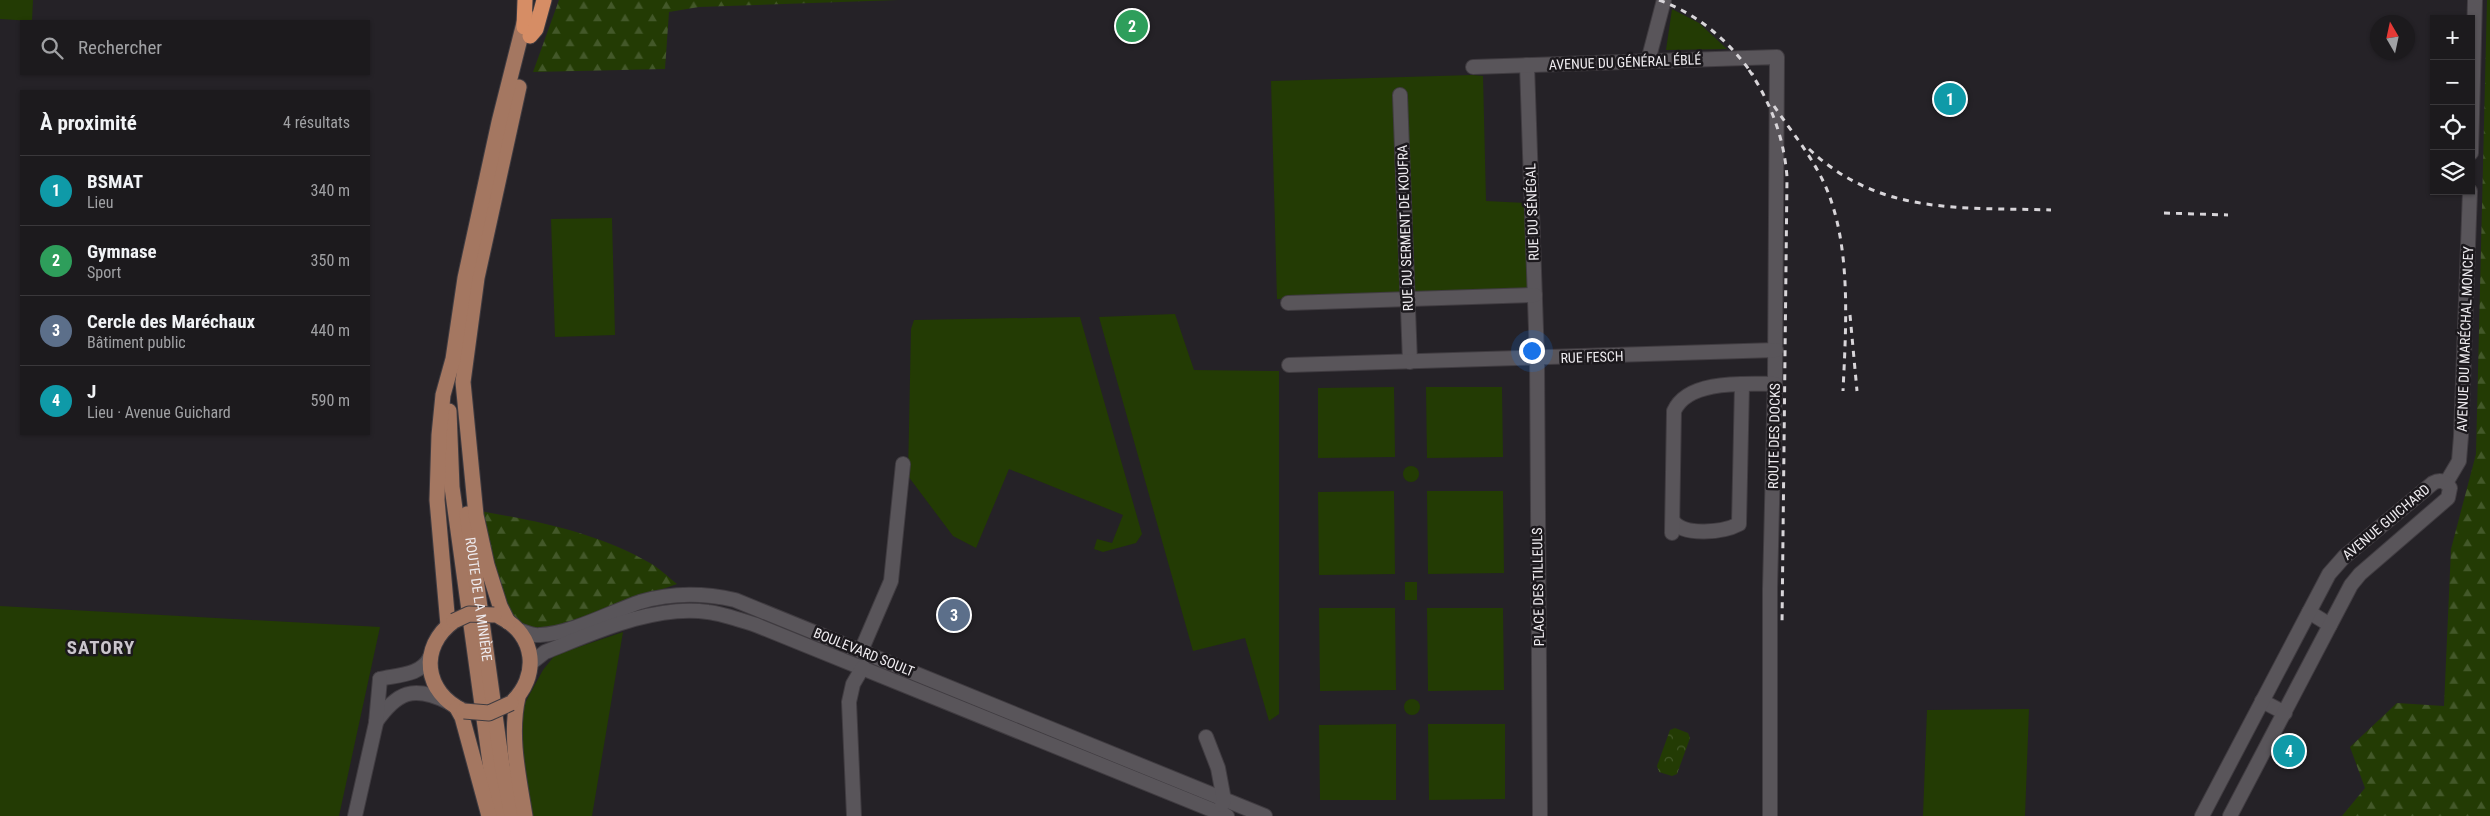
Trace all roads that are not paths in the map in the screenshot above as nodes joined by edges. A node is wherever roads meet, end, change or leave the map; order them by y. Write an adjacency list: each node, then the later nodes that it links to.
1 (525, 0): 7 (highway)
2 (529, 0): 7 (main road)
3 (536, 0): 7 (main road)
4 (544, 0): 7 (highway)
5 (1664, 0): 9 (street)
6 (2475, 0): 13 (street)
7 (527, 31): 22 (main road)
8 (1778, 57): 9 (street, AVENUE DU GÉNÉRAL ÉBLÉ); 18 (street, ROUTE DES DOCKS)
9 (1648, 61): 10 (street, AVENUE DU GÉNÉRAL ÉBLÉ)
10 (1527, 65): 11 (street, AVENUE DU GÉNÉRAL ÉBLÉ); 15 (street, RUE DU SÉNÉGAL)
11 (1473, 67)
12 (1400, 95): 16 (street, RUE DU SERMENT DE KOUFRA)
13 (2471, 150)
14 (2470, 195): 26 (street, AVENUE DU MARÉCHAL MONCEY)
15 (1535, 295): 16 (street); 19 (street, RUE DU SÉNÉGAL)
16 (1408, 299): 17 (street); 20 (street, RUE DU SERMENT DE KOUFRA)
17 (1288, 303)
18 (1776, 350): 19 (street, RUE FESCH); 24 (street, ROUTE DES DOCKS)
19 (1537, 359): 20 (street, RUE FESCH); 55 (street, PLACE DES TILLEULS)
20 (1410, 362): 21 (street, RUE FESCH)
21 (1289, 365)
22 (456, 379): 30 (main road); 32 (main road); 50 (main road, ROUTE DE LA MINIÈRE); 51 (main road, ROUTE DE LA MINIÈRE)
23 (1742, 384): 23 (street); 24 (street)
24 (1775, 384): 56 (street, ROUTE DES DOCKS)
25 (903, 464): 33 (street)
26 (2446, 483): 27 (street, AVENUE GUICHARD); 28 (street, AVENUE GUICHARD)
27 (2338, 564): 28 (street, AVENUE GUICHARD); 29 (street, AVENUE GUICHARD)
28 (2356, 578): 31 (street, AVENUE GUICHARD)
29 (2309, 612): 31 (street); 40 (street, AVENUE GUICHARD)
30 (451, 623): 32 (main road, bridge); 34 (main road)
31 (2330, 625): 42 (street, AVENUE GUICHARD)
32 (513, 626): 33 (street, BOULEVARD SOULT); 35 (main road)
33 (861, 651): 46 (street, BOULEVARD SOULT)
34 (430, 657): 37 (street); 41 (main road)
35 (531, 664): 36 (street, BOULEVARD SOULT); 39 (main road)
36 (863, 667): 46 (street, BOULEVARD SOULT); 53 (street)
37 (380, 679): 38 (street); 43 (street)
38 (400, 696): 41 (street); 43 (street)
39 (515, 700): 41 (main road, bridge); 52 (main road)
40 (2262, 701): 42 (street); 57 (street, AVENUE GUICHARD)
41 (456, 707): 49 (main road)
42 (2285, 713): 58 (street, AVENUE GUICHARD)
43 (376, 723): 48 (street)
44 (1206, 737): 45 (street)
45 (1218, 768): 46 (street); 47 (street)
46 (1198, 797): 47 (street, BOULEVARD SOULT)
47 (1224, 810): 54 (street, BOULEVARD SOULT)
48 (355, 816)
49 (489, 816)
50 (501, 816)
51 (512, 816)
52 (525, 816)
53 (854, 816)
54 (1265, 816)
55 (1540, 816)
56 (1770, 816)
57 (2202, 816)
58 (2230, 816)

